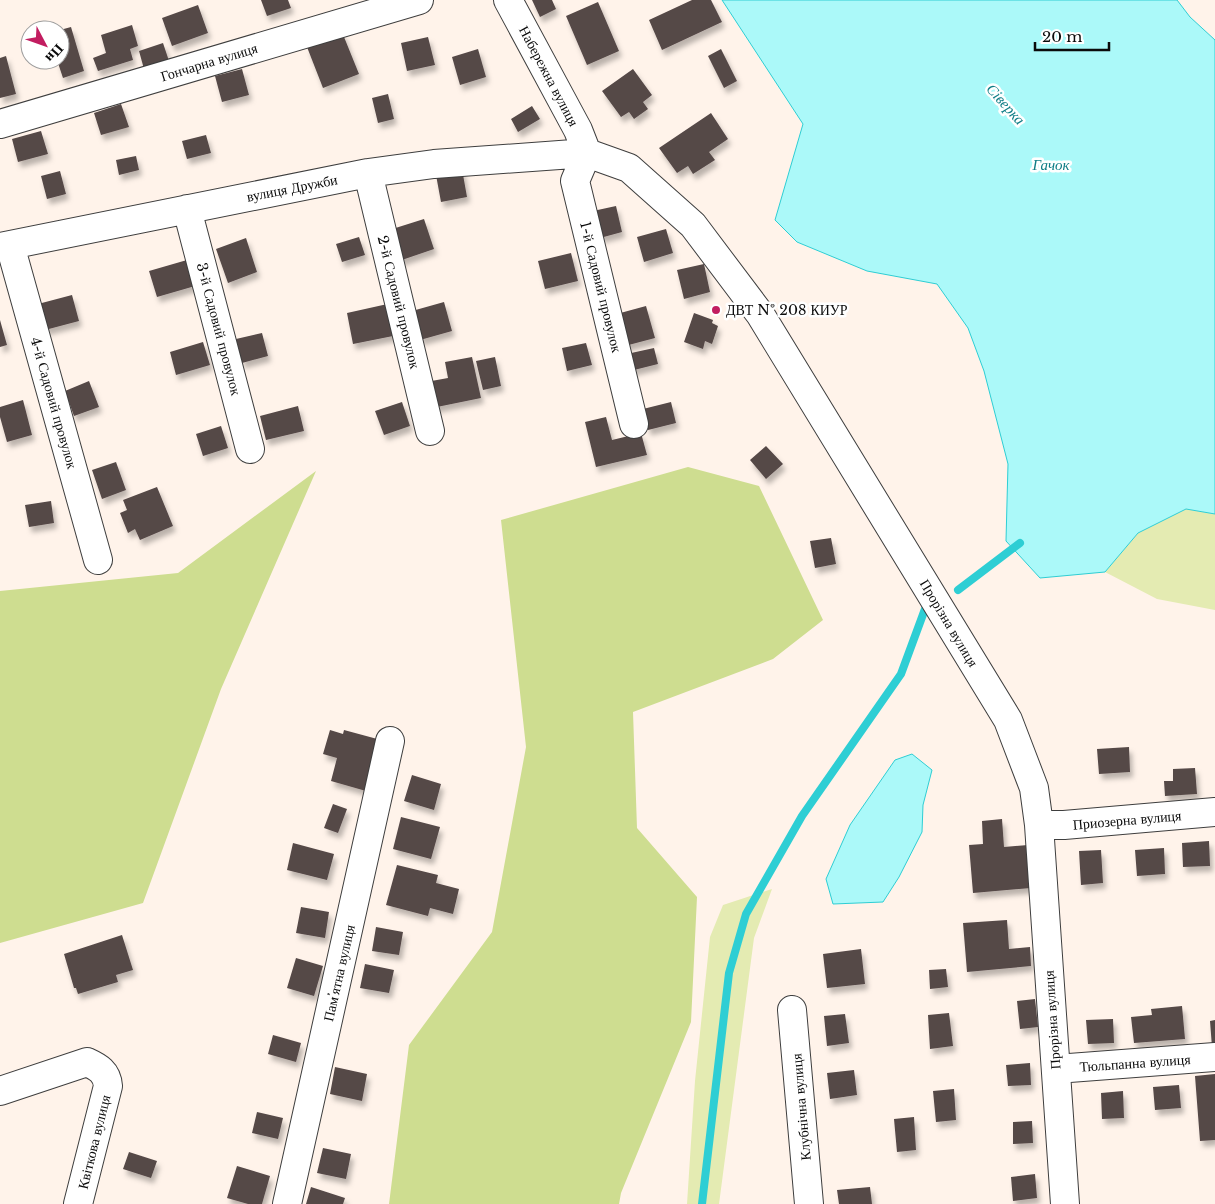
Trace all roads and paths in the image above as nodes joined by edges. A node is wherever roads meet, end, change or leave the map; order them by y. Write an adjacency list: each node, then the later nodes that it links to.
1 (419, 0): 3 (street, Гончарна вулиця)
2 (508, 0): 4 (street, Набережна вулиця)
3 (0, 124)
4 (587, 152): 5 (street, вулиця Дружби); 8 (street, 1-й Садовий провулок); 14 (street, Прорізна вулиця)
5 (368, 173): 6 (street, вулиця Дружби); 9 (street, 2-й Садовий провулок)
6 (187, 209): 7 (street, вулиця Дружби); 10 (street, 3-й Садовий провулок)
7 (5, 246): 11 (street, 4-й Садовий провулок)
8 (634, 424)
9 (430, 431)
10 (250, 450)
11 (98, 560)
12 (390, 741): 20 (street, Памʼятна вулиця)
13 (1215, 812): 14 (street, Приозерна вулиця)
14 (1039, 825): 17 (street, Прорізна вулиця)
15 (792, 1010): 21 (street, Клубнічна вулиця)
16 (1215, 1057): 17 (street, Тюльпанна вулиця)
17 (1056, 1069): 22 (street, Прорізна вулиця)
18 (0, 1091): 19 (street, Квіткова вулиця)
19 (78, 1204)
20 (287, 1204)
21 (809, 1204)
22 (1065, 1204)

